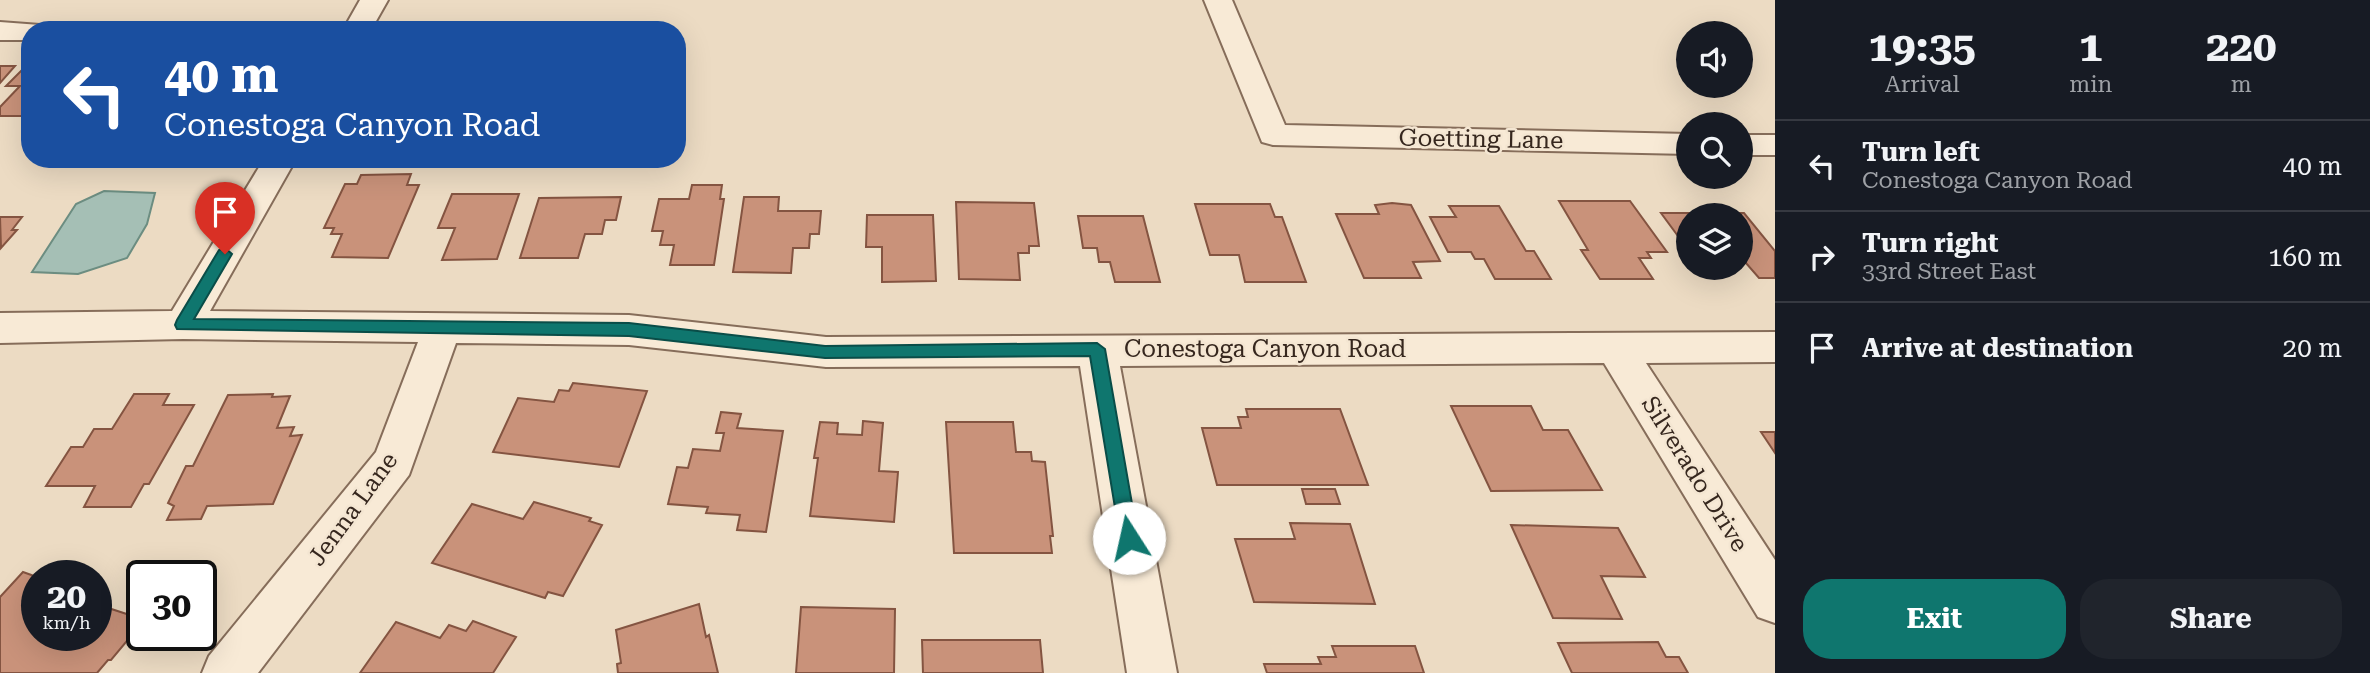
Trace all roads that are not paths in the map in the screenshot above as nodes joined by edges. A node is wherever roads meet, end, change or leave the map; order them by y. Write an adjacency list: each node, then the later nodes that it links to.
1 (374, 0): 3 (street)
2 (1218, 0): 6 (street, Goetting Lane)
3 (362, 21)
4 (0, 31): 5 (street)
5 (21, 31)
6 (1676, 144)
7 (1753, 145): 8 (street)
8 (1775, 145)
9 (275, 168): 10 (street)
10 (183, 325): 11 (street, Conestoga Canyon Road); 12 (street, Conestoga Canyon Road)
11 (443, 326): 15 (street, Conestoga Canyon Road); 17 (street, Jenna Lane)
12 (0, 328)
13 (1615, 347): 14 (street, Conestoga Canyon Road); 15 (street, Conestoga Canyon Road); 16 (street, Silverado Drive)
14 (1775, 347)
15 (1097, 349): 18 (street)
16 (1775, 601)
17 (227, 673)
18 (1152, 673)

